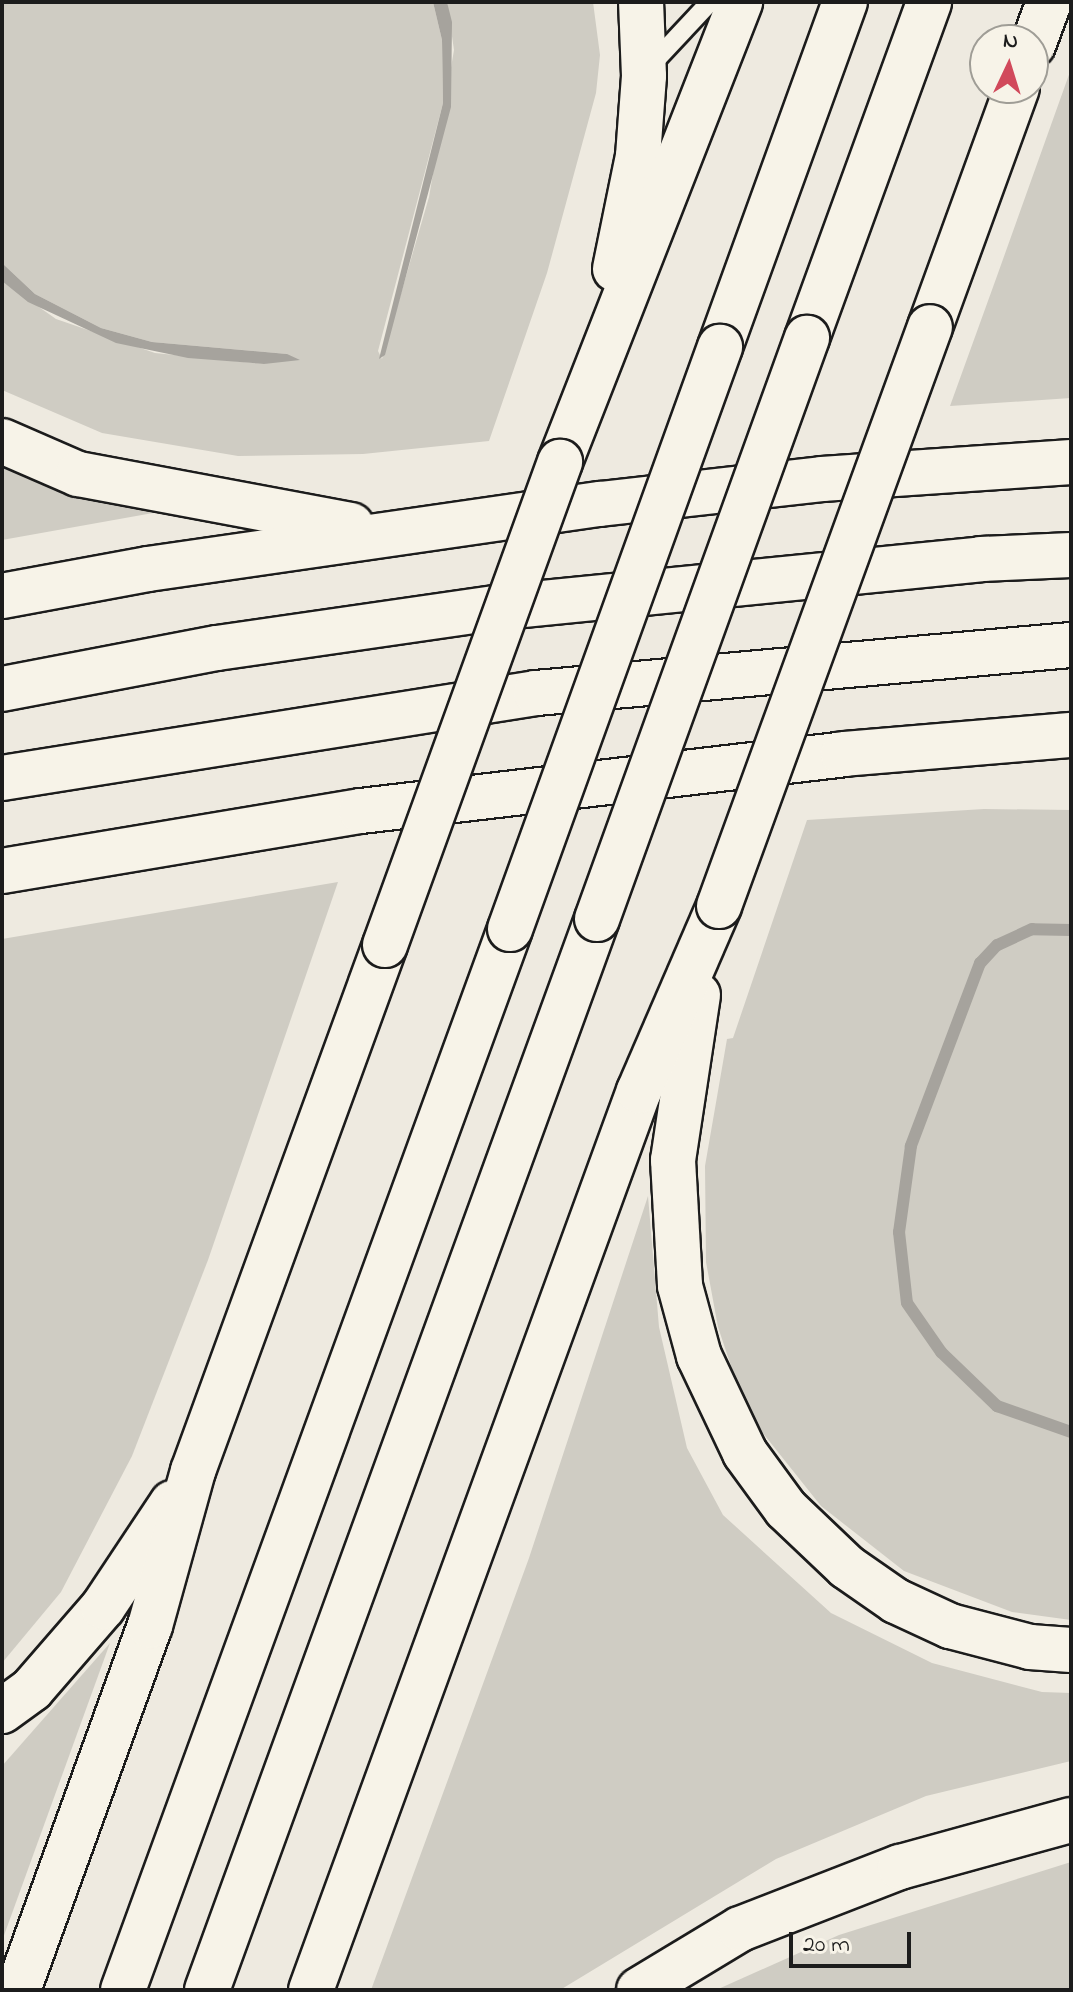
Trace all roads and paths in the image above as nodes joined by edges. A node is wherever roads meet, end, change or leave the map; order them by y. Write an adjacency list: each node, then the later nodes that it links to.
1 (641, 2): 8 (highway)
2 (710, 2): 8 (lane)
3 (740, 2): 10 (highway)
4 (845, 2): 30 (highway, bridge)
5 (929, 2): 31 (highway, bridge)
6 (1049, 2): 7 (highway)
7 (1041, 24)
8 (644, 76): 10 (highway)
9 (1011, 104): 23 (highway, bridge)
10 (596, 360): 24 (highway, bridge)
11 (2, 441): 13 (highway)
12 (1071, 462): 13 (highway)
13 (393, 532): 15 (highway)
14 (1071, 555): 17 (highway)
15 (2, 596)
16 (1071, 645): 21 (highway)
17 (2, 689)
18 (1071, 735): 19 (highway)
19 (972, 742): 20 (highway); 22 (highway)
20 (1071, 767)
21 (2, 778)
22 (2, 871)
23 (714, 919): 25 (highway); 32 (highway)
24 (193, 1471): 26 (highway); 29 (highway)
25 (1071, 1650)
26 (17, 1700): 27 (lane)
27 (2, 1723)
28 (1071, 1820): 33 (highway)
29 (18, 1990)
30 (123, 1990)
31 (207, 1990)
32 (311, 1990)
33 (639, 1990)

